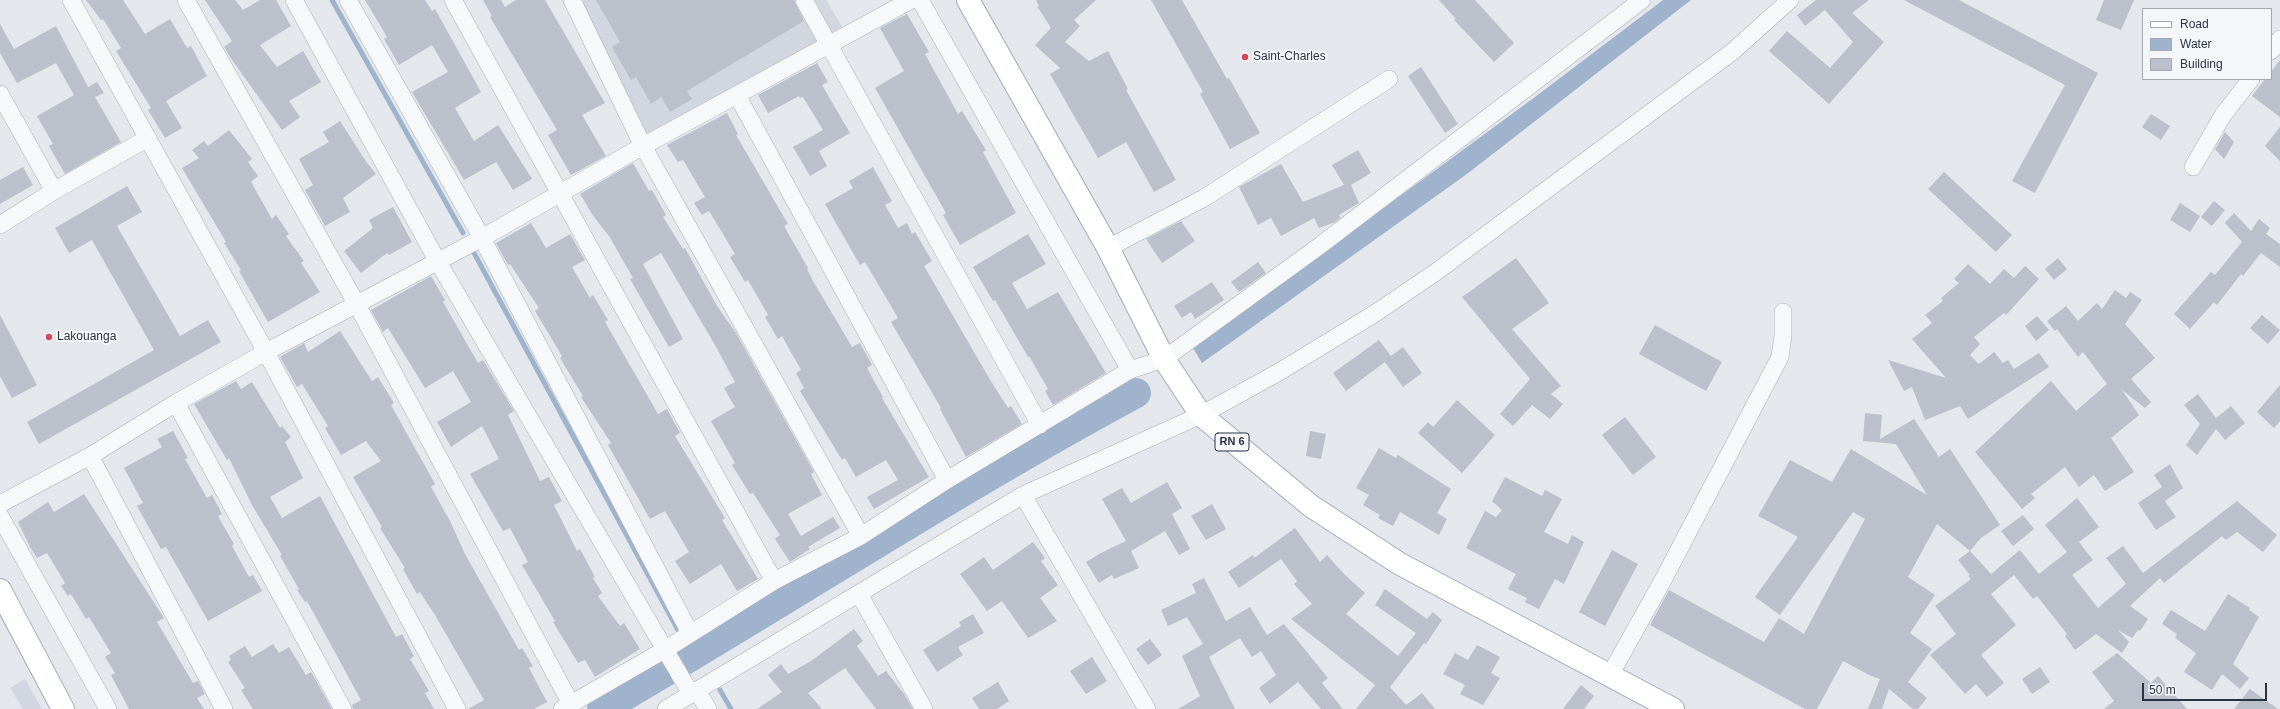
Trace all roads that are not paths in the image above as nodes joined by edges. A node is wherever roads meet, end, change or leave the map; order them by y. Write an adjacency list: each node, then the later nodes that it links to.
1 (71, 0): 20 (street)
2 (186, 0): 29 (street)
3 (294, 0): 28 (street)
4 (348, 0): 26 (street)
5 (453, 0): 24 (street)
6 (572, 0): 21 (street)
7 (804, 0): 14 (street)
8 (911, 0): 14 (street)
9 (920, 0): 33 (street)
10 (968, 0): 27 (main road, RN 6)
11 (1642, 0): 32 (street)
12 (1790, 0): 35 (street)
13 (2280, 39): 15 (street)
14 (829, 46): 19 (street); 36 (street)
15 (2272, 50)
16 (1389, 79): 27 (street)
17 (2251, 80): 22 (street)
18 (0, 94): 23 (street)
19 (738, 95): 21 (street); 38 (street)
20 (148, 138): 23 (street); 31 (street)
21 (643, 146): 24 (street); 42 (street)
22 (2192, 167)
23 (54, 191): 25 (street)
24 (560, 194): 26 (street); 43 (street)
25 (0, 225)
26 (482, 238): 28 (street); 46 (street)
27 (1108, 248): 32 (main road, RN 6)
28 (438, 262): 29 (street); 47 (street)
29 (356, 303): 31 (street); 50 (street)
30 (1783, 312): 48 (street)
31 (266, 352): 34 (street); 55 (street)
32 (1164, 359): 33 (street); 35 (main road, RN 6)
33 (1130, 370): 36 (street)
34 (176, 403): 37 (street); 54 (street)
35 (1201, 415): 39 (street); 48 (main road, RN 6)
36 (1040, 424): 38 (street)
37 (90, 456): 40 (street); 53 (street)
38 (947, 480): 42 (street)
39 (1023, 495): 45 (street); 59 (street)
40 (0, 504)
41 (0, 516): 52 (street)
42 (861, 536): 43 (street)
43 (774, 581): 46 (street)
44 (0, 590): 51 (main road)
45 (859, 594): 49 (street); 58 (street)
46 (690, 633): 47 (street)
47 (666, 649): 49 (street); 50 (street)
48 (1618, 680): 60 (main road); 61 (main road, RN 6)
49 (694, 692): 56 (street); 57 (street)
50 (566, 706)
51 (63, 709)
52 (108, 709)
53 (224, 709)
54 (343, 709)
55 (456, 709)
56 (666, 709)
57 (708, 709)
58 (924, 709)
59 (1147, 709)
60 (1637, 709)
61 (1673, 709)

